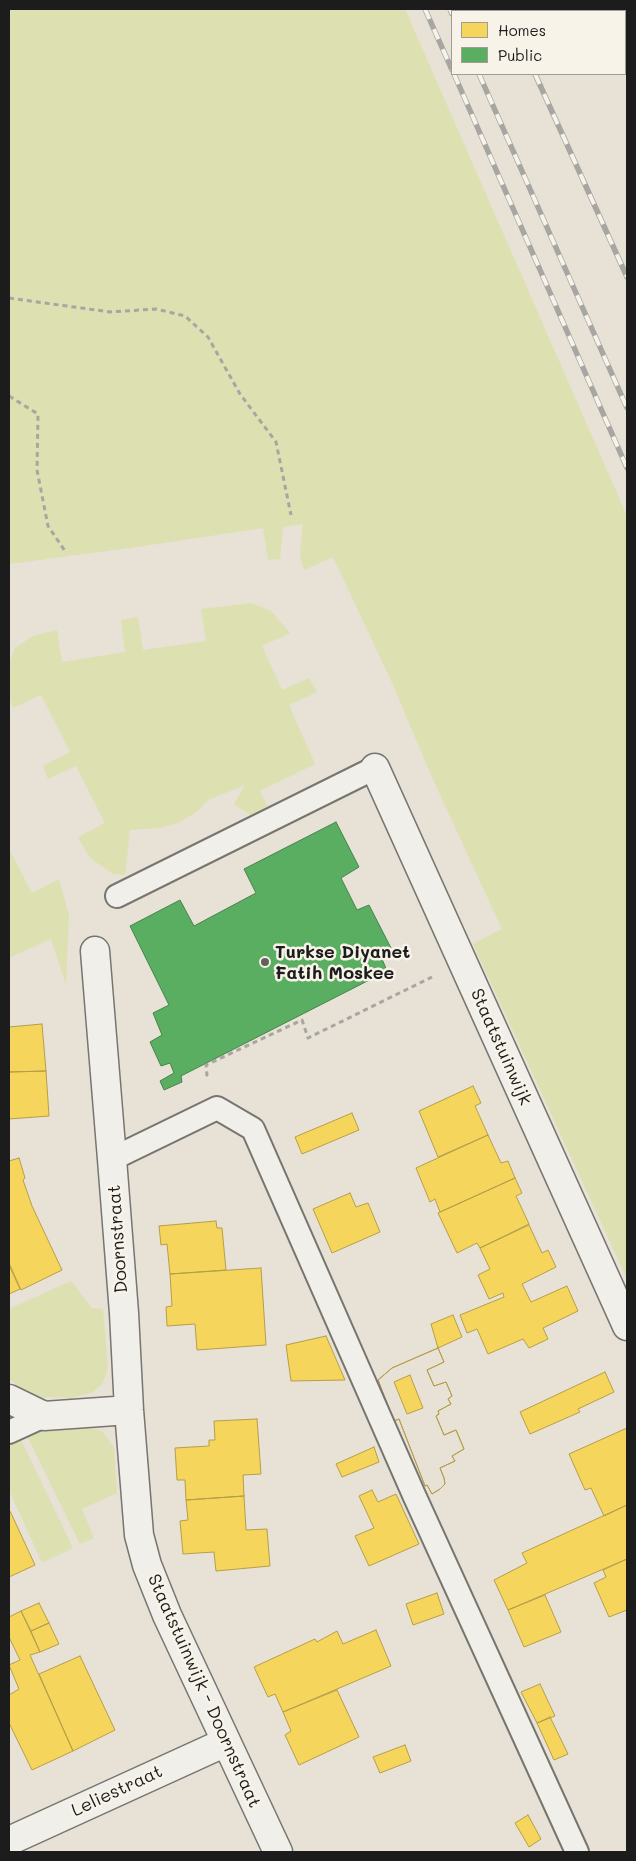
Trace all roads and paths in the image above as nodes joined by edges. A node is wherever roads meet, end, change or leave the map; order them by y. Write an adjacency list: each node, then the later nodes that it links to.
1 (9, 298): 3 (path)
2 (9, 396): 4 (path)
3 (291, 515)
4 (65, 551)
5 (375, 768): 6 (lane); 11 (street, Staatstuinwijk)
6 (117, 896)
7 (95, 952): 10 (street, Doornstraat)
8 (439, 973): 9 (path)
9 (198, 1079)
10 (112, 1158): 13 (street, Doornstraat); 20 (lane)
11 (627, 1326)
12 (9, 1399): 14 (street)
13 (129, 1410): 14 (street); 16 (street, Doornstraat)
14 (44, 1416): 15 (lane)
15 (9, 1432)
16 (138, 1528): 17 (street, Staatstuinwijk - Doornstraat)
17 (226, 1742): 18 (street, Leliestraat); 19 (street, Staatstuinwijk - Doornstraat)
18 (11, 1835)
19 (278, 1852)
20 (577, 1852)

